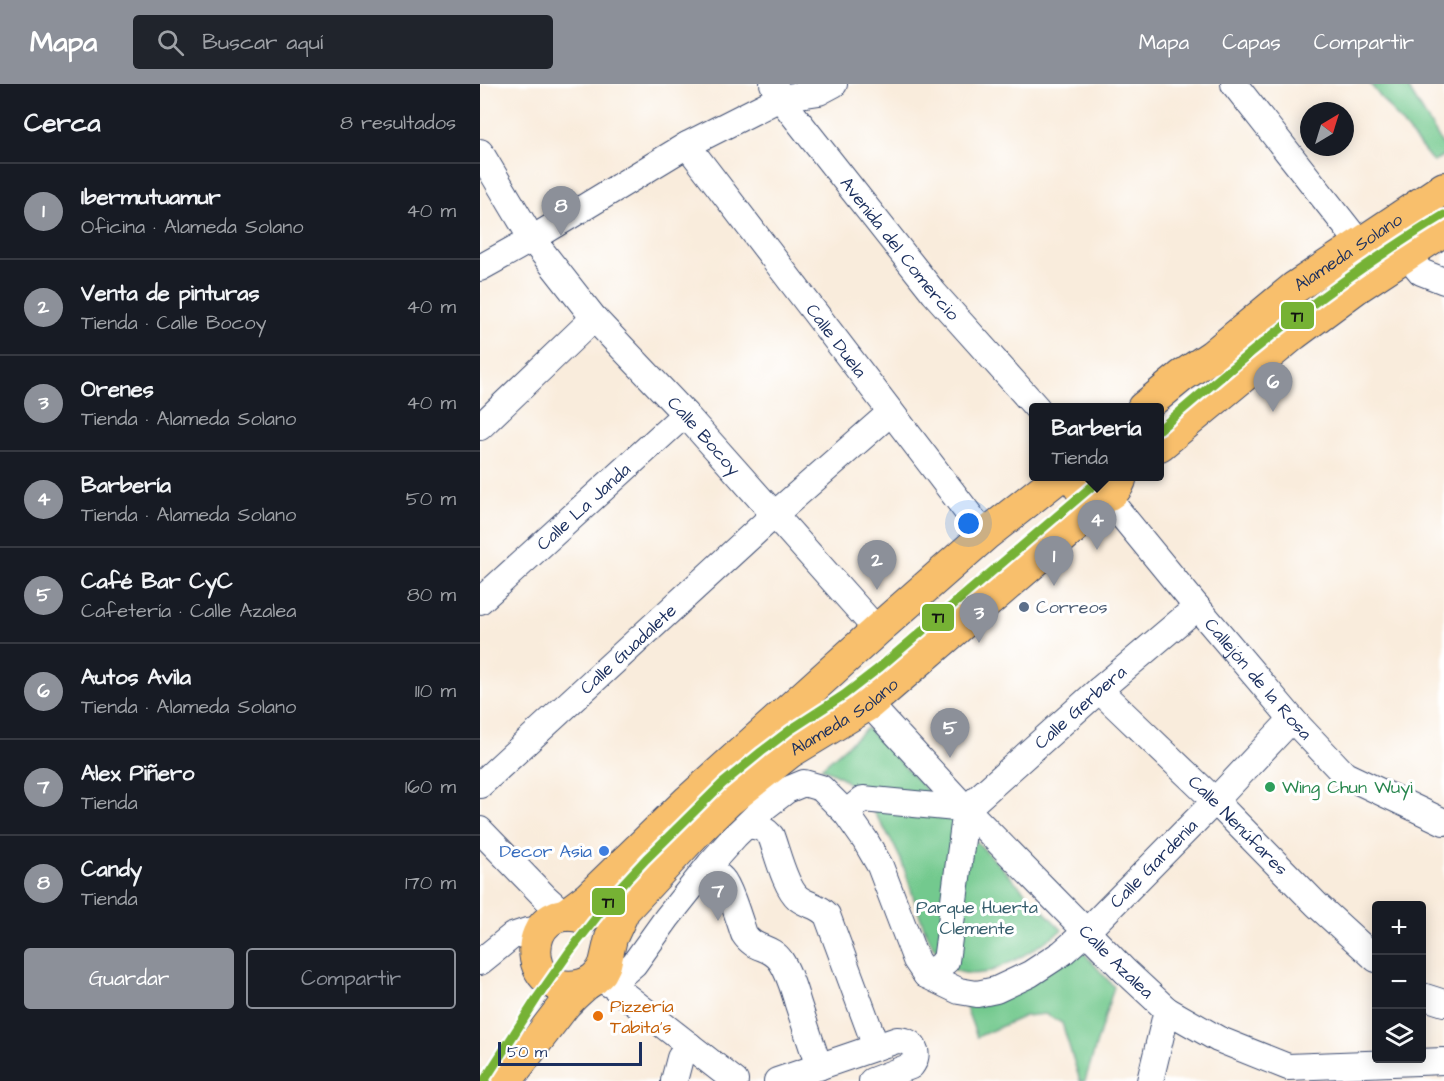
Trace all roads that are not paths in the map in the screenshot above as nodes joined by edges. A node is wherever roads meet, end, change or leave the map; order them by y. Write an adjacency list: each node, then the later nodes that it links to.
1 (834, 84): 3 (street)
2 (1235, 84): 9 (street)
3 (776, 91): 4 (street); 14 (street, Avenida del Comercio)
4 (687, 145): 8 (street); 16 (street, Calle Duela)
5 (480, 152): 8 (street, Calle Bocoy)
6 (1444, 188): 9 (main road, Alameda Solano)
7 (1444, 230): 10 (main road, Alameda Solano)
8 (532, 239): 11 (street); 13 (street, Calle Bocoy)
9 (1360, 244): 15 (main road, Alameda Solano)
10 (1406, 254): 12 (street); 19 (main road, Alameda Solano)
11 (480, 268)
12 (1444, 281)
13 (594, 318): 17 (street, Calle Bocoy); 18 (street)
14 (1032, 403)
15 (1149, 403)
16 (890, 412): 23 (street, Calle Guadalete); 24 (street, Calle Duela)
17 (685, 414): 23 (street, Calle Bocoy); 25 (street, Calle La Janda)
18 (480, 427)
19 (1164, 442)
20 (1055, 481): 24 (main road, Alameda Solano)
21 (1077, 481): 22 (main road)
22 (1115, 487): 26 (street, Callejón de la Rosa); 29 (main road, Alameda Solano)
23 (775, 514): 27 (street, Calle Bocoy); 31 (street, Calle Guadalete)
24 (985, 535): 27 (main road, Alameda Solano)
25 (480, 601)
26 (1197, 607): 28 (street, Calle Gerbera); 30 (street, Callejón de la Rosa)
27 (877, 630): 39 (main road, Alameda Solano)
28 (1100, 690): 32 (street, Calle Nenúfares); 33 (street, Calle Gerbera)
29 (869, 704): 33 (street, Calle Azalea); 43 (main road, Alameda Solano)
30 (1292, 719): 32 (street, Calle Gardenia); 35 (street, Callejón de la Rosa)
31 (480, 785)
32 (1215, 801): 40 (street, Calle Gardenia); 41 (street, Calle Nenúfares)
33 (966, 809): 34 (street); 40 (street, Calle Azalea); 44 (street)
34 (846, 813): 36 (street); 44 (street)
35 (1444, 822)
36 (746, 826): 38 (street); 49 (street)
37 (480, 830): 39 (street)
38 (704, 873): 43 (street); 51 (street)
39 (553, 922): 42 (street); 43 (main road); 43 (main road)
40 (1087, 931): 44 (street, Calle Gardenia); 47 (street, Calle Azalea)
41 (1373, 955)
42 (480, 962)
43 (598, 975): 48 (street); 52 (main road, Alameda Solano)
44 (926, 975)
45 (1426, 997): 46 (street)
46 (1444, 1003)
47 (1167, 1010): 50 (street, Calle Azalea); 57 (street)
48 (689, 1045): 53 (street); 54 (street)
49 (876, 1047): 51 (street); 56 (street)
50 (1443, 1056)
51 (819, 1067): 55 (street)
52 (506, 1081)
53 (674, 1081)
54 (735, 1081)
55 (777, 1081)
56 (872, 1081)
57 (1150, 1081)

